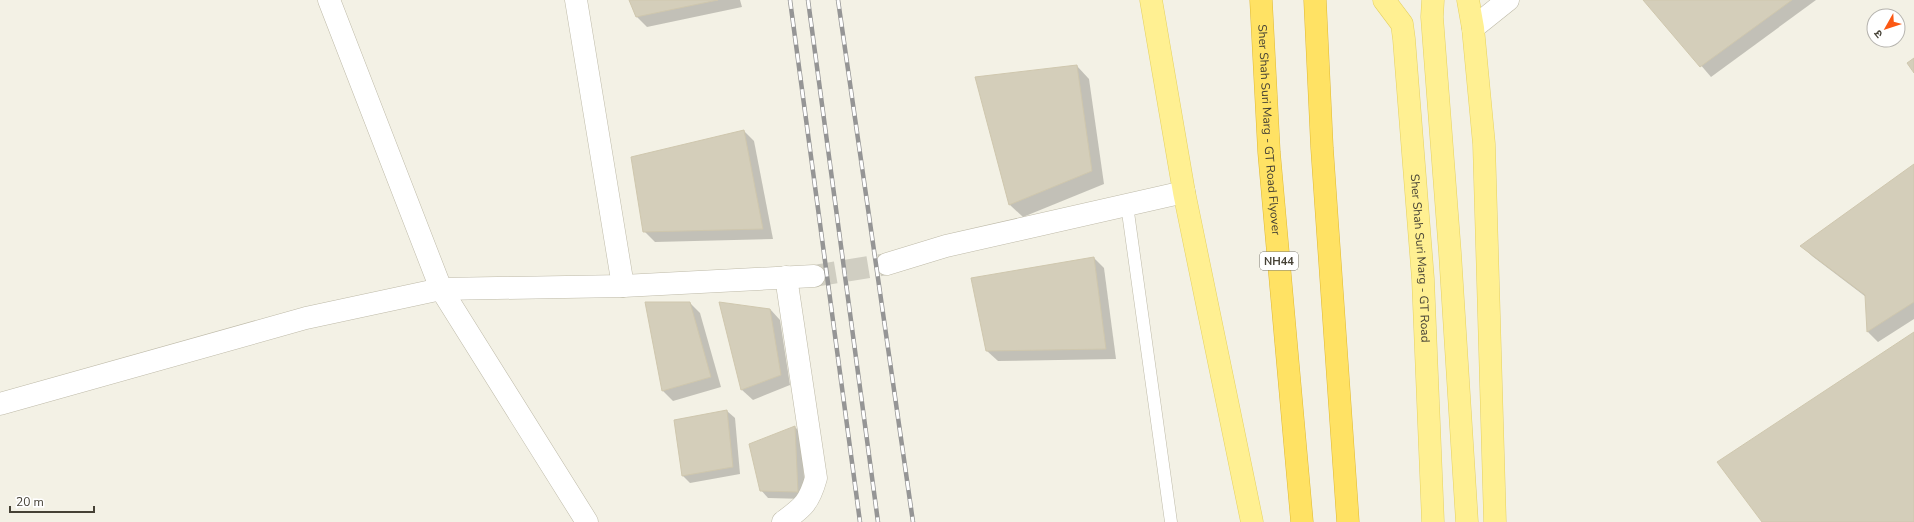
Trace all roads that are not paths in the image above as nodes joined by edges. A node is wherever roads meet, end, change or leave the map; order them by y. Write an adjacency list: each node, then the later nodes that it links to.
1 (329, 0): 17 (street)
2 (576, 0): 16 (street)
3 (1151, 0): 11 (main road)
4 (1260, 0): 23 (highway, Sher Shah Suri Marg - GT Road Flyover / NH44)
5 (1315, 0): 24 (highway)
6 (1384, 0): 25 (main road, Sher Shah Suri Marg - GT Road)
7 (1468, 0): 10 (main road)
8 (1508, 0): 10 (street)
9 (1432, 8): 26 (main road)
10 (1473, 28): 27 (main road)
11 (1184, 192): 12 (street); 22 (main road)
12 (1127, 205): 13 (street); 21 (lane)
13 (887, 264)
14 (814, 276): 15 (street)
15 (786, 277): 16 (street); 20 (street)
16 (623, 286): 17 (street)
17 (441, 289): 18 (street); 19 (street)
18 (0, 404)
19 (588, 522)
20 (783, 522)
21 (1171, 522)
22 (1252, 522)
23 (1302, 522)
24 (1348, 522)
25 (1433, 522)
26 (1467, 522)
27 (1495, 522)

